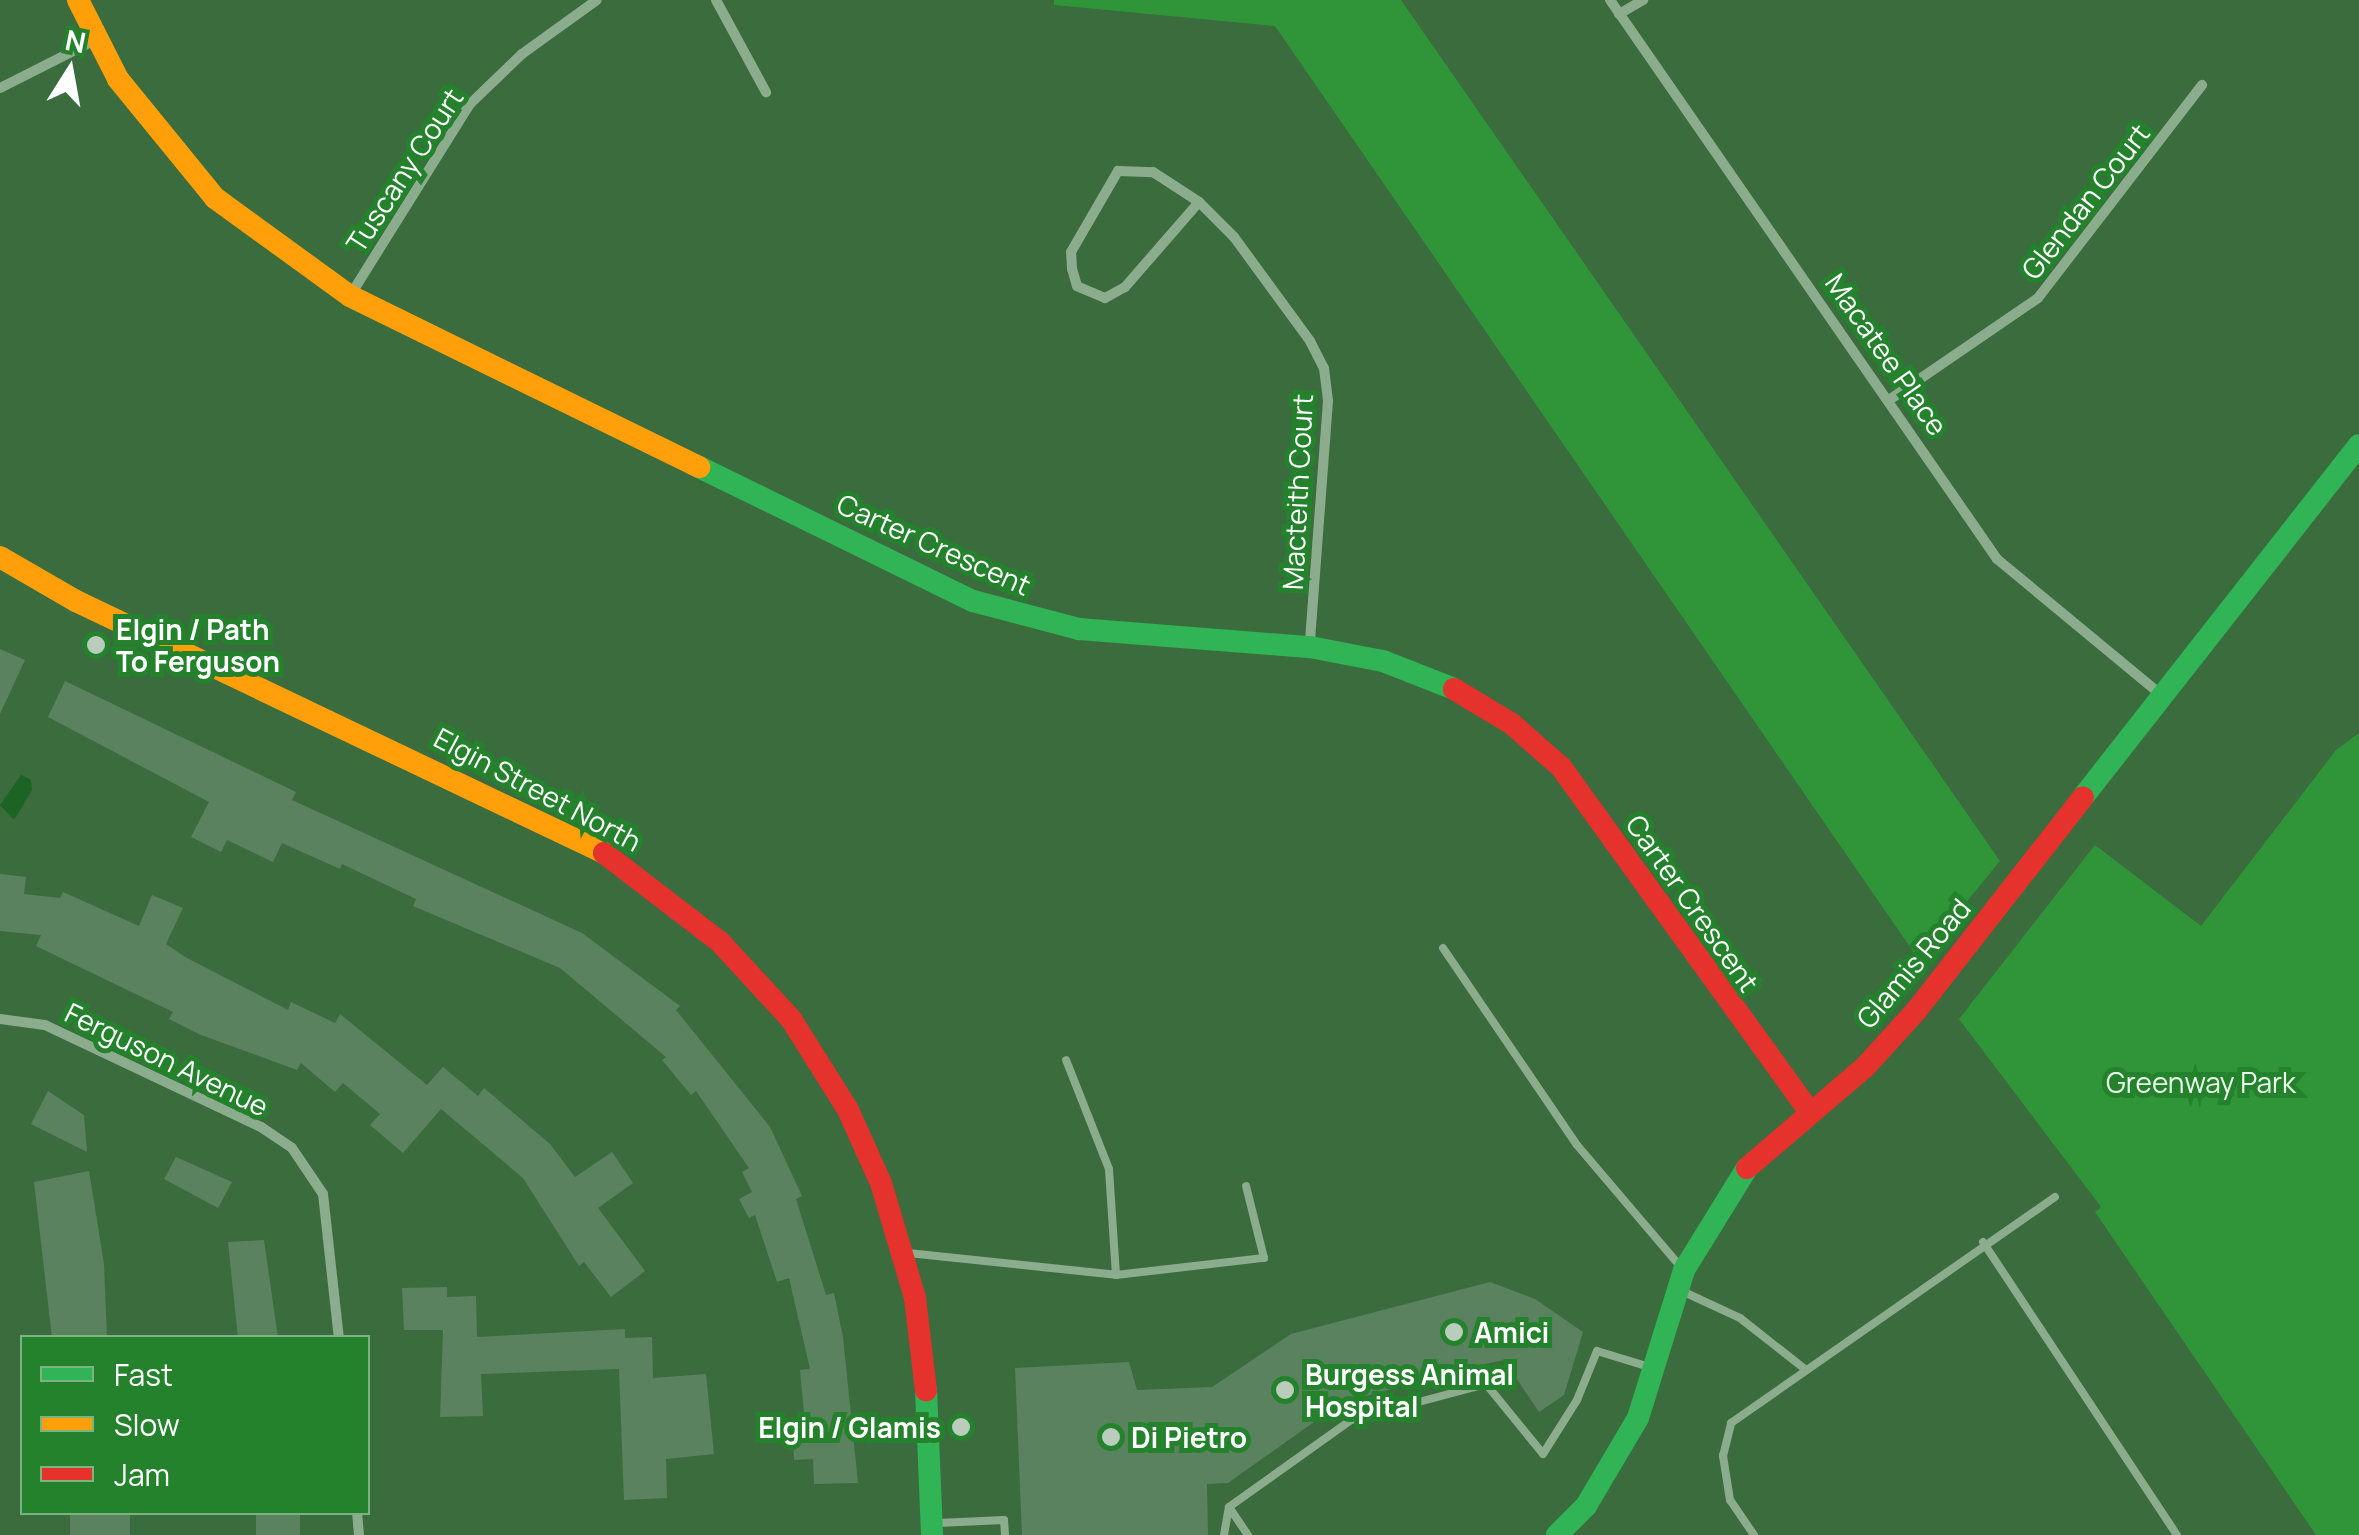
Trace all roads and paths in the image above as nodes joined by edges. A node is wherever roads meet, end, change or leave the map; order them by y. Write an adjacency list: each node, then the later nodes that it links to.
1 (78, 0): 7 (street, Carter Crescent)
2 (596, 0): 12 (street, Tuscany Court)
3 (716, 0): 10 (street)
4 (1610, 0): 6 (street, Macatee Place)
5 (1643, 0): 6 (street)
6 (1619, 14): 13 (street, Macatee Place)
7 (94, 40): 9 (street); 12 (street, Carter Crescent)
8 (2202, 85): 13 (street, Glendan Court)
9 (0, 88)
10 (766, 92)
11 (1199, 202): 11 (street, Macteith Court); 16 (street, Macteith Court)
12 (350, 296): 16 (street, Carter Crescent)
13 (1892, 398): 17 (street, Macatee Place)
14 (2357, 450): 17 (street, Glamis Road)
15 (0, 557): 25 (street, Elgin Street North)
16 (1310, 648): 21 (street, Carter Crescent)
17 (2164, 697): 21 (street, Glamis Road)
18 (1443, 948): 27 (lane)
19 (0, 1019): 28 (street, Ferguson Avenue)
20 (1066, 1060): 26 (lane)
21 (1808, 1110): 27 (street, Glamis Road)
22 (1246, 1186): 26 (lane)
23 (2055, 1197): 24 (lane)
24 (1983, 1242): 30 (lane); 38 (lane)
25 (903, 1253): 26 (lane); 32 (street, Elgin Street North)
26 (1116, 1275)
27 (1681, 1280): 29 (street, Glamis Road); 30 (lane)
28 (340, 1335)
29 (1655, 1368): 31 (lane); 36 (street, Glamis Road)
30 (1806, 1370): 37 (lane)
31 (1229, 1507): 34 (lane); 35 (lane)
32 (932, 1529): 33 (lane)
33 (1005, 1535)
34 (1224, 1535)
35 (1248, 1535)
36 (1557, 1535)
37 (1754, 1535)
38 (2178, 1535)

